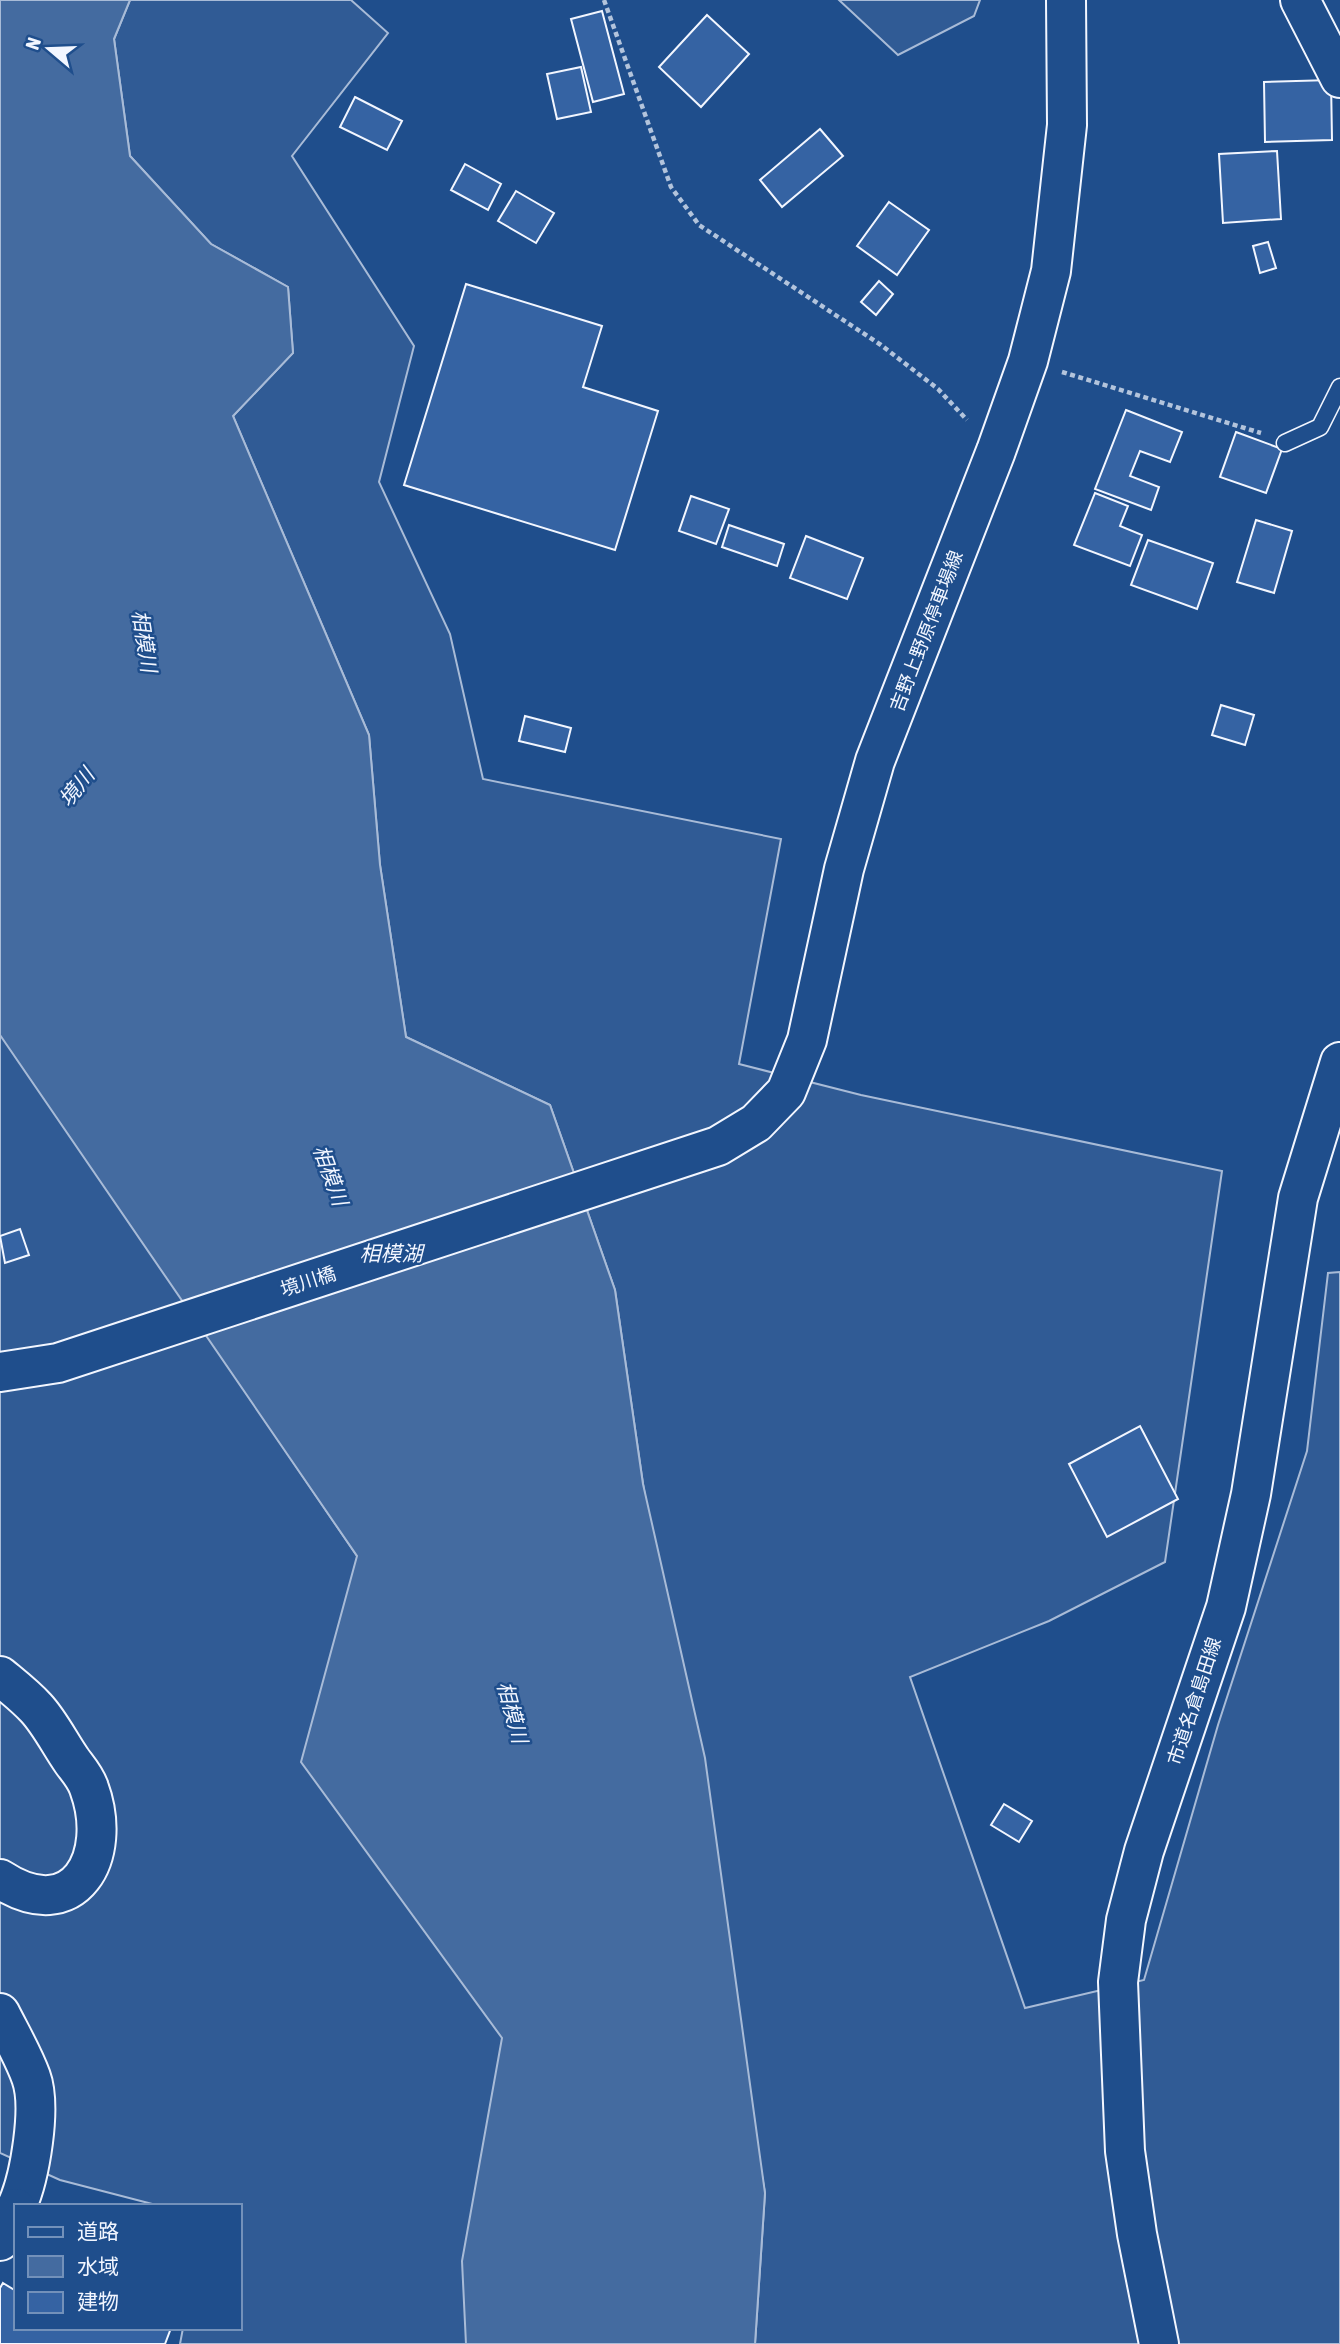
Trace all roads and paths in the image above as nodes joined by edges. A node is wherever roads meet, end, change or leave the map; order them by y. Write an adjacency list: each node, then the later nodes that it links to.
1 (604, 0): 8 (path)
2 (1066, 0): 5 (main road, 吉野上野原停車場線)
3 (1300, 0): 4 (main road)
4 (1340, 78)
5 (1028, 361): 7 (path); 8 (main road, 吉野上野原停車場線)
6 (1340, 387): 7 (lane)
7 (1285, 443)
8 (996, 452): 10 (main road, 吉野上野原停車場線)
9 (1340, 1062): 18 (main road, 市道名倉島田線)
10 (639, 1172): 11 (main road, 境川橋)
11 (0, 1372)
12 (0, 1676): 13 (main road)
13 (0, 1879)
14 (0, 2012): 15 (main road)
15 (17, 2204)
16 (14, 2211): 17 (main road)
17 (0, 2241)
18 (1159, 2344)

